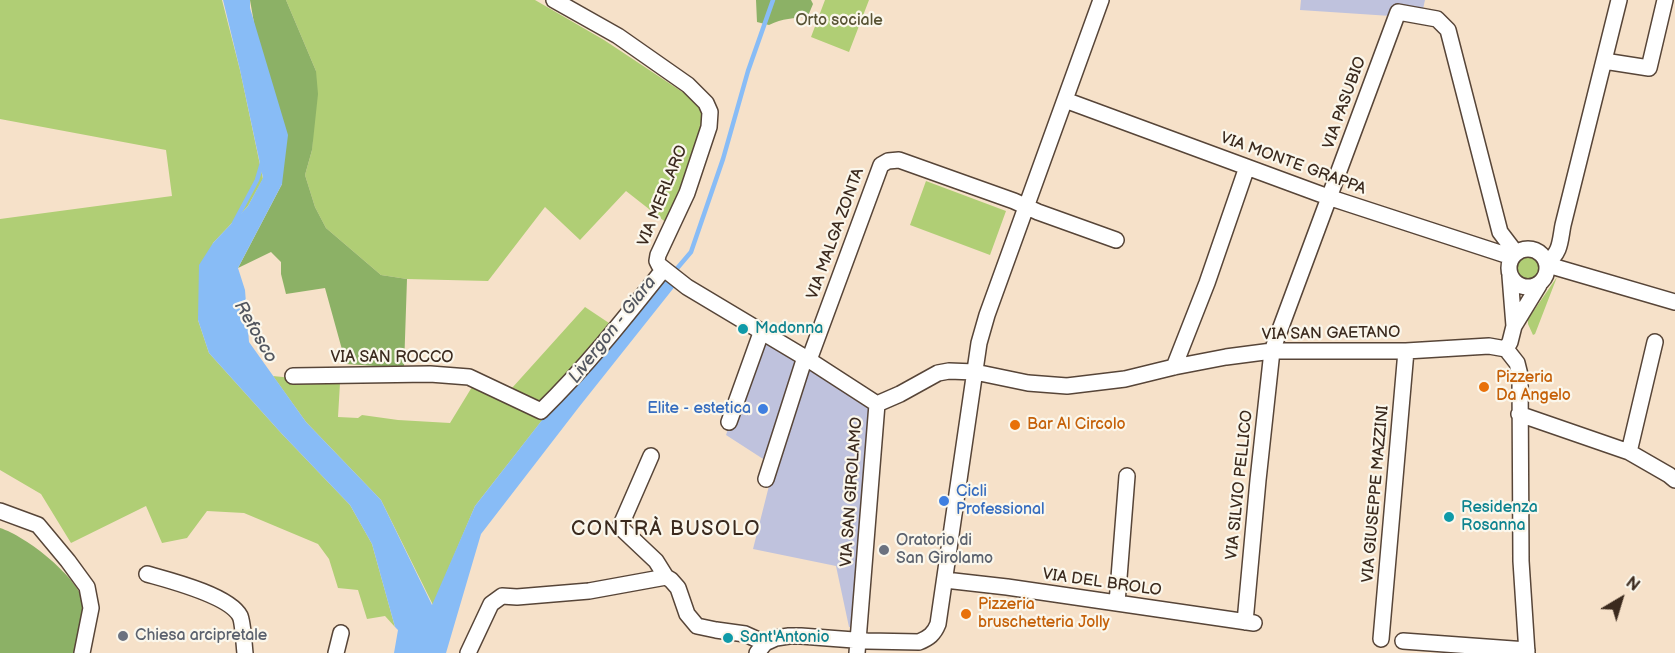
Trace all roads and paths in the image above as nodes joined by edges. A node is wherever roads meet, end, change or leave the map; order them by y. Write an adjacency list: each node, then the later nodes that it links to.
1 (555, 0): 13 (street, VIA MERLARO)
2 (1101, 0): 6 (street)
3 (1619, 0): 5 (street)
4 (1665, 0): 5 (street)
5 (1604, 61): 12 (street)
6 (1065, 100): 7 (street, VIA MONTE GRAPPA); 9 (street)
7 (1247, 168): 8 (street, VIA MONTE GRAPPA); 24 (street)
8 (1329, 197): 11 (street, VIA MONTE GRAPPA); 11 (street, VIA PASUBIO); 21 (street, VIA PASUBIO)
9 (1027, 206): 10 (street); 23 (street, VIA MALGA ZONTA); 25 (street)
10 (1116, 240)
11 (1514, 255): 12 (street); 14 (street)
12 (1544, 259): 15 (street); 16 (street)
13 (663, 270): 18 (street); 26 (street, VIA SAN ROCCO)
14 (1510, 276): 15 (street); 17 (street)
15 (1539, 285): 17 (street)
16 (1675, 302)
17 (1514, 326): 20 (street)
18 (761, 333): 23 (street); 29 (street)
19 (1655, 342): 30 (street)
20 (1506, 349): 22 (street, VIA SAN GAETANO); 28 (street)
21 (1272, 351): 22 (street, VIA SAN GAETANO); 24 (street, VIA SAN GAETANO); 40 (street, VIA SILVIO PELLICO)
22 (1406, 351): 42 (street, VIA GIUSEPPE MAZZINI)
23 (807, 359): 27 (street); 33 (street)
24 (1174, 367): 25 (street, VIA SAN GAETANO)
25 (975, 372): 27 (street, VIA SAN GIROLAMO); 38 (street)
26 (293, 376)
27 (877, 404): 44 (street, VIA SAN GIROLAMO)
28 (1520, 414): 30 (street); 46 (street)
29 (729, 422)
30 (1629, 452): 34 (street)
31 (651, 456): 37 (street)
32 (1127, 476): 39 (street)
33 (766, 479)
34 (1675, 480)
35 (0, 511): 47 (street)
36 (147, 574): 48 (street)
37 (666, 577): 45 (street); 50 (street)
38 (945, 580): 39 (street, VIA DEL BROLO); 44 (street)
39 (1118, 603): 40 (street, VIA DEL BROLO)
40 (1250, 622)
41 (341, 633): 49 (street)
42 (1381, 639)
43 (1403, 641): 46 (street)
44 (858, 647): 45 (street)
45 (761, 648)
46 (1527, 651)
47 (82, 653)
48 (245, 653)
49 (336, 653)
50 (468, 653)

